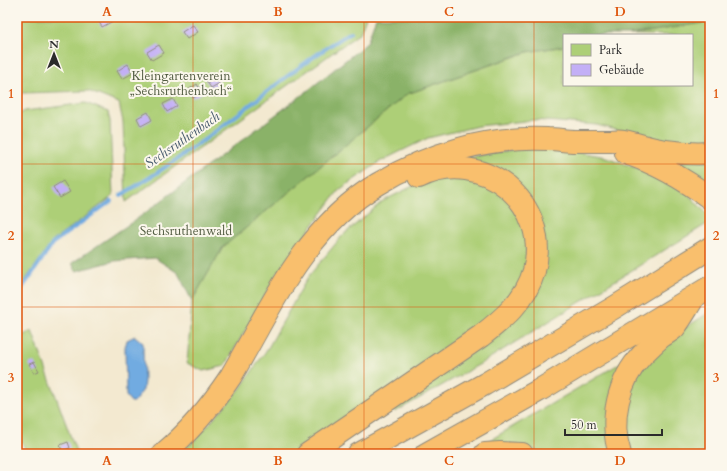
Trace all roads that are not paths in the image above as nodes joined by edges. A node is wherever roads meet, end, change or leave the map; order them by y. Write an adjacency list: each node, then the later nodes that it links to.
1 (574, 141): 2 (highway); 3 (highway); 4 (highway)
2 (710, 153)
3 (358, 198): 7 (highway); 8 (highway)
4 (710, 198)
5 (710, 248): 9 (highway)
6 (702, 292): 10 (highway); 13 (highway)
7 (163, 454)
8 (308, 454)
9 (358, 454)
10 (426, 454)
11 (485, 454): 12 (highway)
12 (522, 454)
13 (620, 454)

